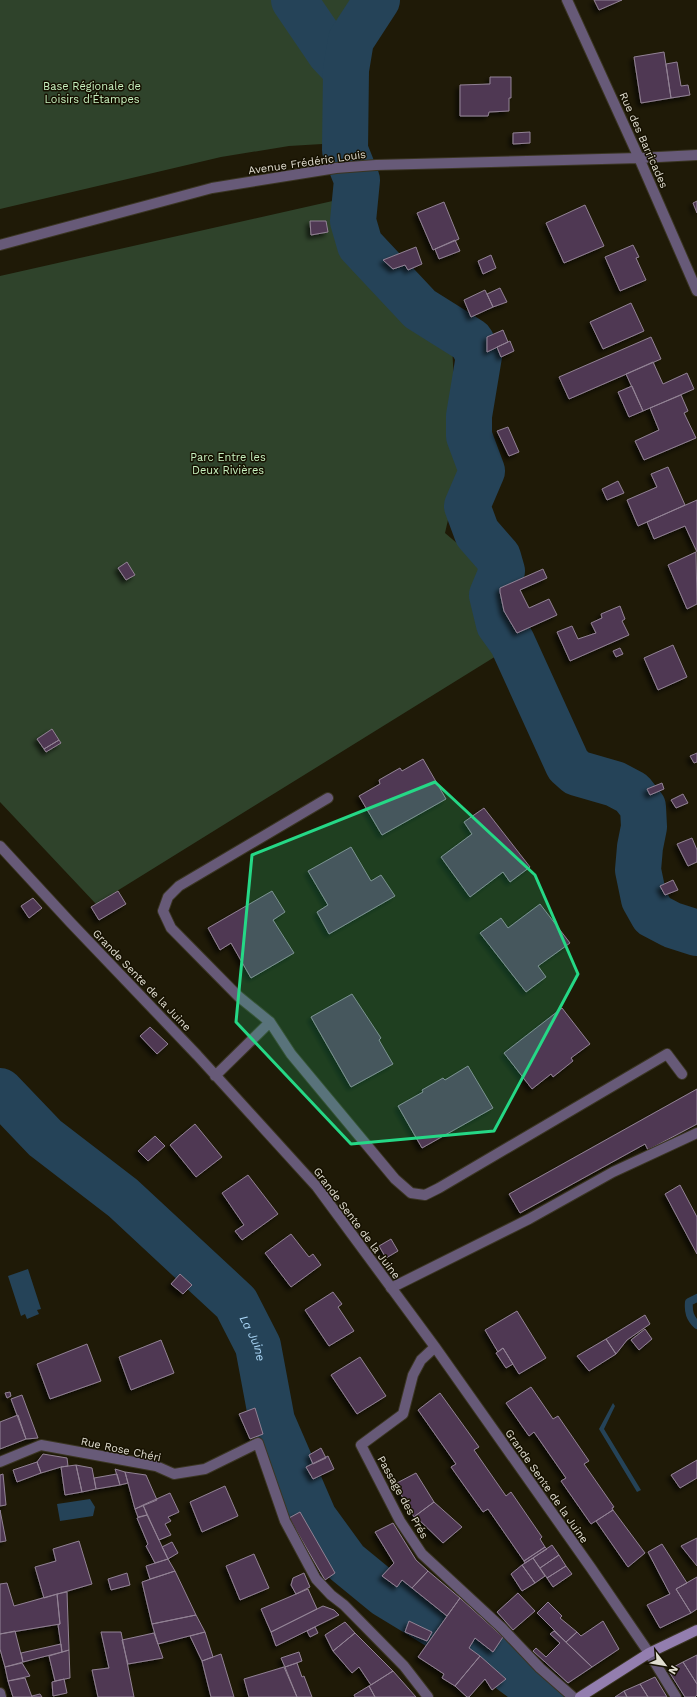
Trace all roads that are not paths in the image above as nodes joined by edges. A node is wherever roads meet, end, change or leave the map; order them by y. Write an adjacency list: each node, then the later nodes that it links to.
1 (566, 0): 3 (street, Rue des Barricades)
2 (697, 155): 3 (street, Avenue Frédéric Louis)
3 (640, 158): 4 (street, Avenue Frédéric Louis); 5 (street, Rue des Barricades)
4 (0, 244)
5 (697, 291)
6 (328, 798): 8 (street)
7 (0, 846): 10 (street, Grande Sente de la Juine)
8 (270, 1022): 9 (street); 10 (street)
9 (682, 1074)
10 (215, 1076): 12 (street, Grande Sente de la Juine)
11 (697, 1134): 12 (street)
12 (391, 1288): 13 (street, Grande Sente de la Juine)
13 (435, 1347): 16 (street, Grande Sente de la Juine); 20 (street, Passage des Prés)
14 (0, 1462): 19 (street, Rue Rose Chéri)
15 (697, 1630): 16 (street)
16 (648, 1653): 21 (street); 22 (street, Grande Sente de la Juine)
17 (0, 1693): 18 (street)
18 (1, 1697)
19 (428, 1697)
20 (573, 1697)
21 (580, 1697)
22 (676, 1697)

